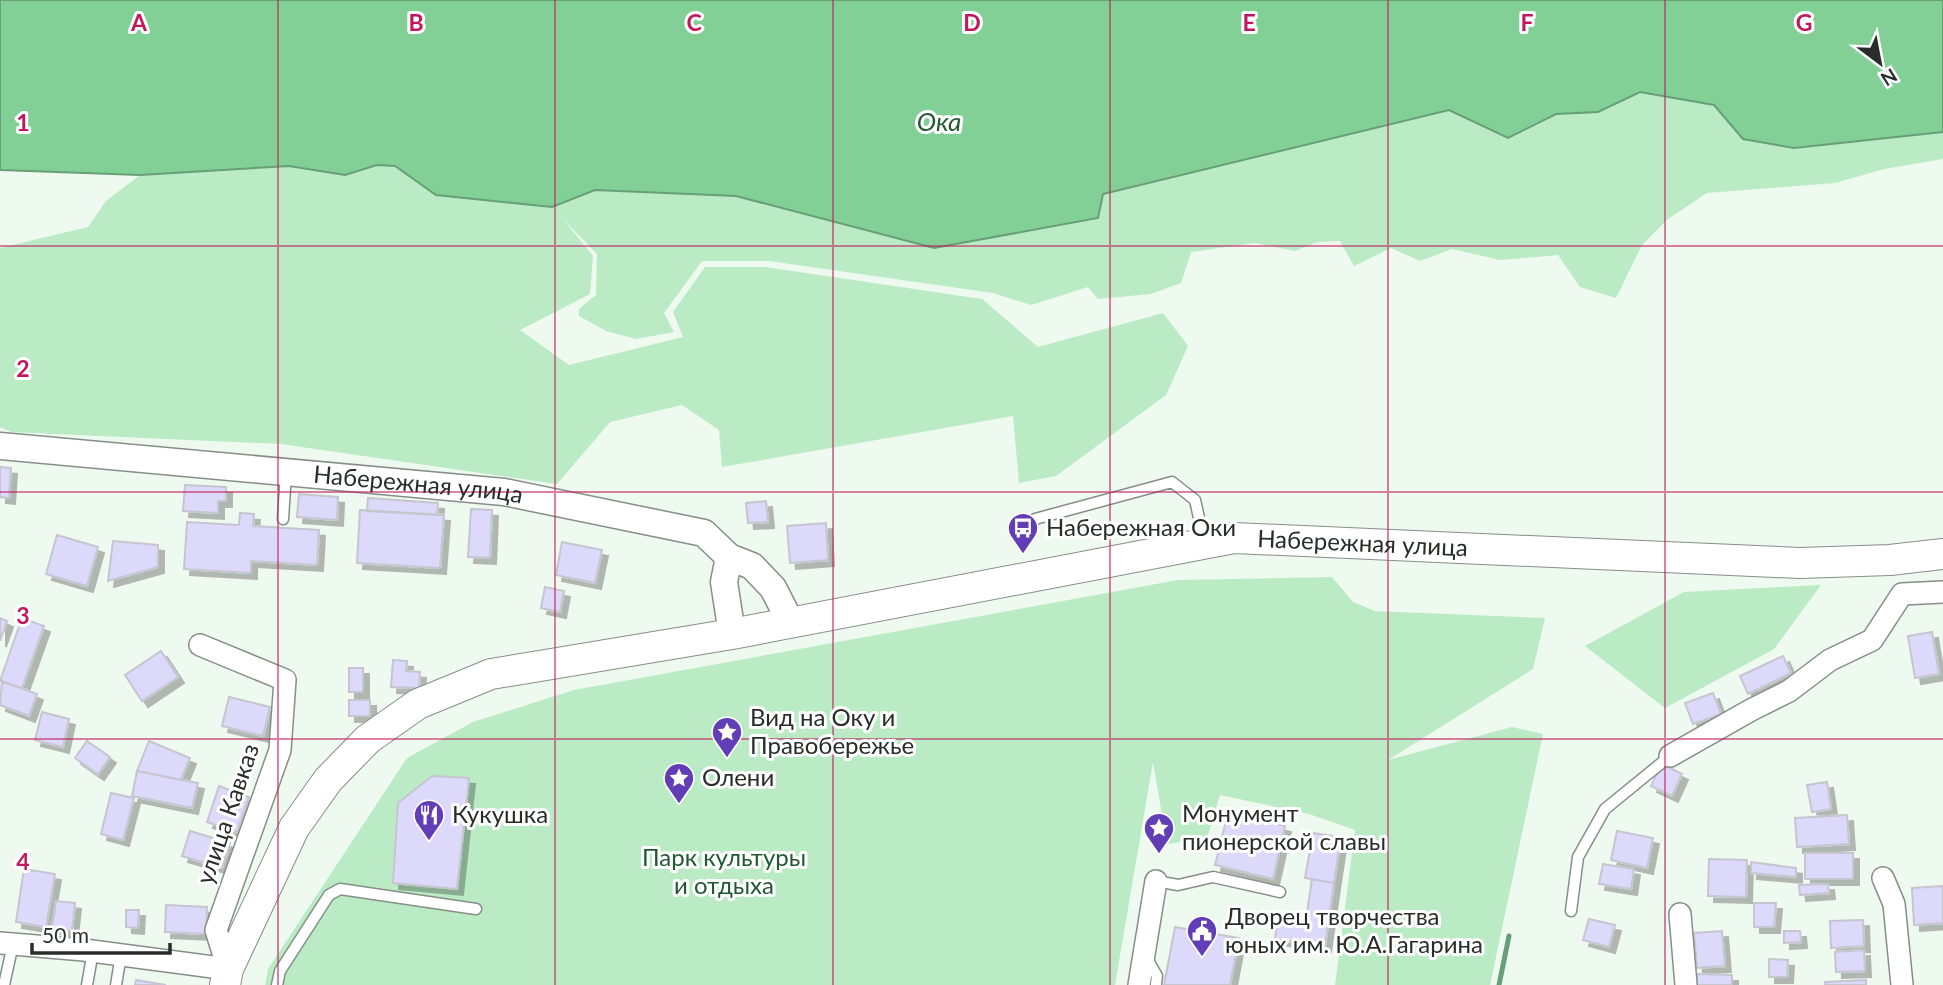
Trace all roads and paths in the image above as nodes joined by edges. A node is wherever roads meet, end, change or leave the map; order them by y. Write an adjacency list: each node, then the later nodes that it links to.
1 (0, 446): 2 (street, Набережная улица)
2 (286, 473): 3 (lane); 7 (street, Набережная улица)
3 (283, 519)
4 (1035, 519): 5 (lane)
5 (1204, 543): 8 (main road, Набережная улица); 11 (main road, Набережная улица)
6 (1943, 554): 8 (main road, Набережная улица)
7 (729, 558): 11 (street, Набережная улица); 12 (street)
8 (1890, 560): 10 (street)
9 (1943, 592): 10 (street)
10 (1902, 594): 14 (street)
11 (791, 623): 12 (main road, Набережная улица)
12 (732, 634): 25 (main road, Набережная улица)
13 (200, 645): 25 (street, улица Кавказ)
14 (1670, 756): 19 (lane)
15 (1883, 878): 33 (street)
16 (1156, 881): 17 (lane); 23 (street)
17 (1280, 891)
18 (476, 909): 30 (lane)
19 (1571, 911)
20 (1680, 914): 32 (street)
21 (6, 943): 22 (street); 27 (lane)
22 (93, 951): 24 (street); 28 (lane)
23 (1143, 952): 26 (lane); 31 (street)
24 (121, 955): 25 (street); 29 (lane)
25 (227, 977)
26 (1156, 984)
27 (4, 985)
28 (87, 985)
29 (116, 985)
30 (277, 985)
31 (1139, 985)
32 (1686, 985)
33 (1902, 985)

